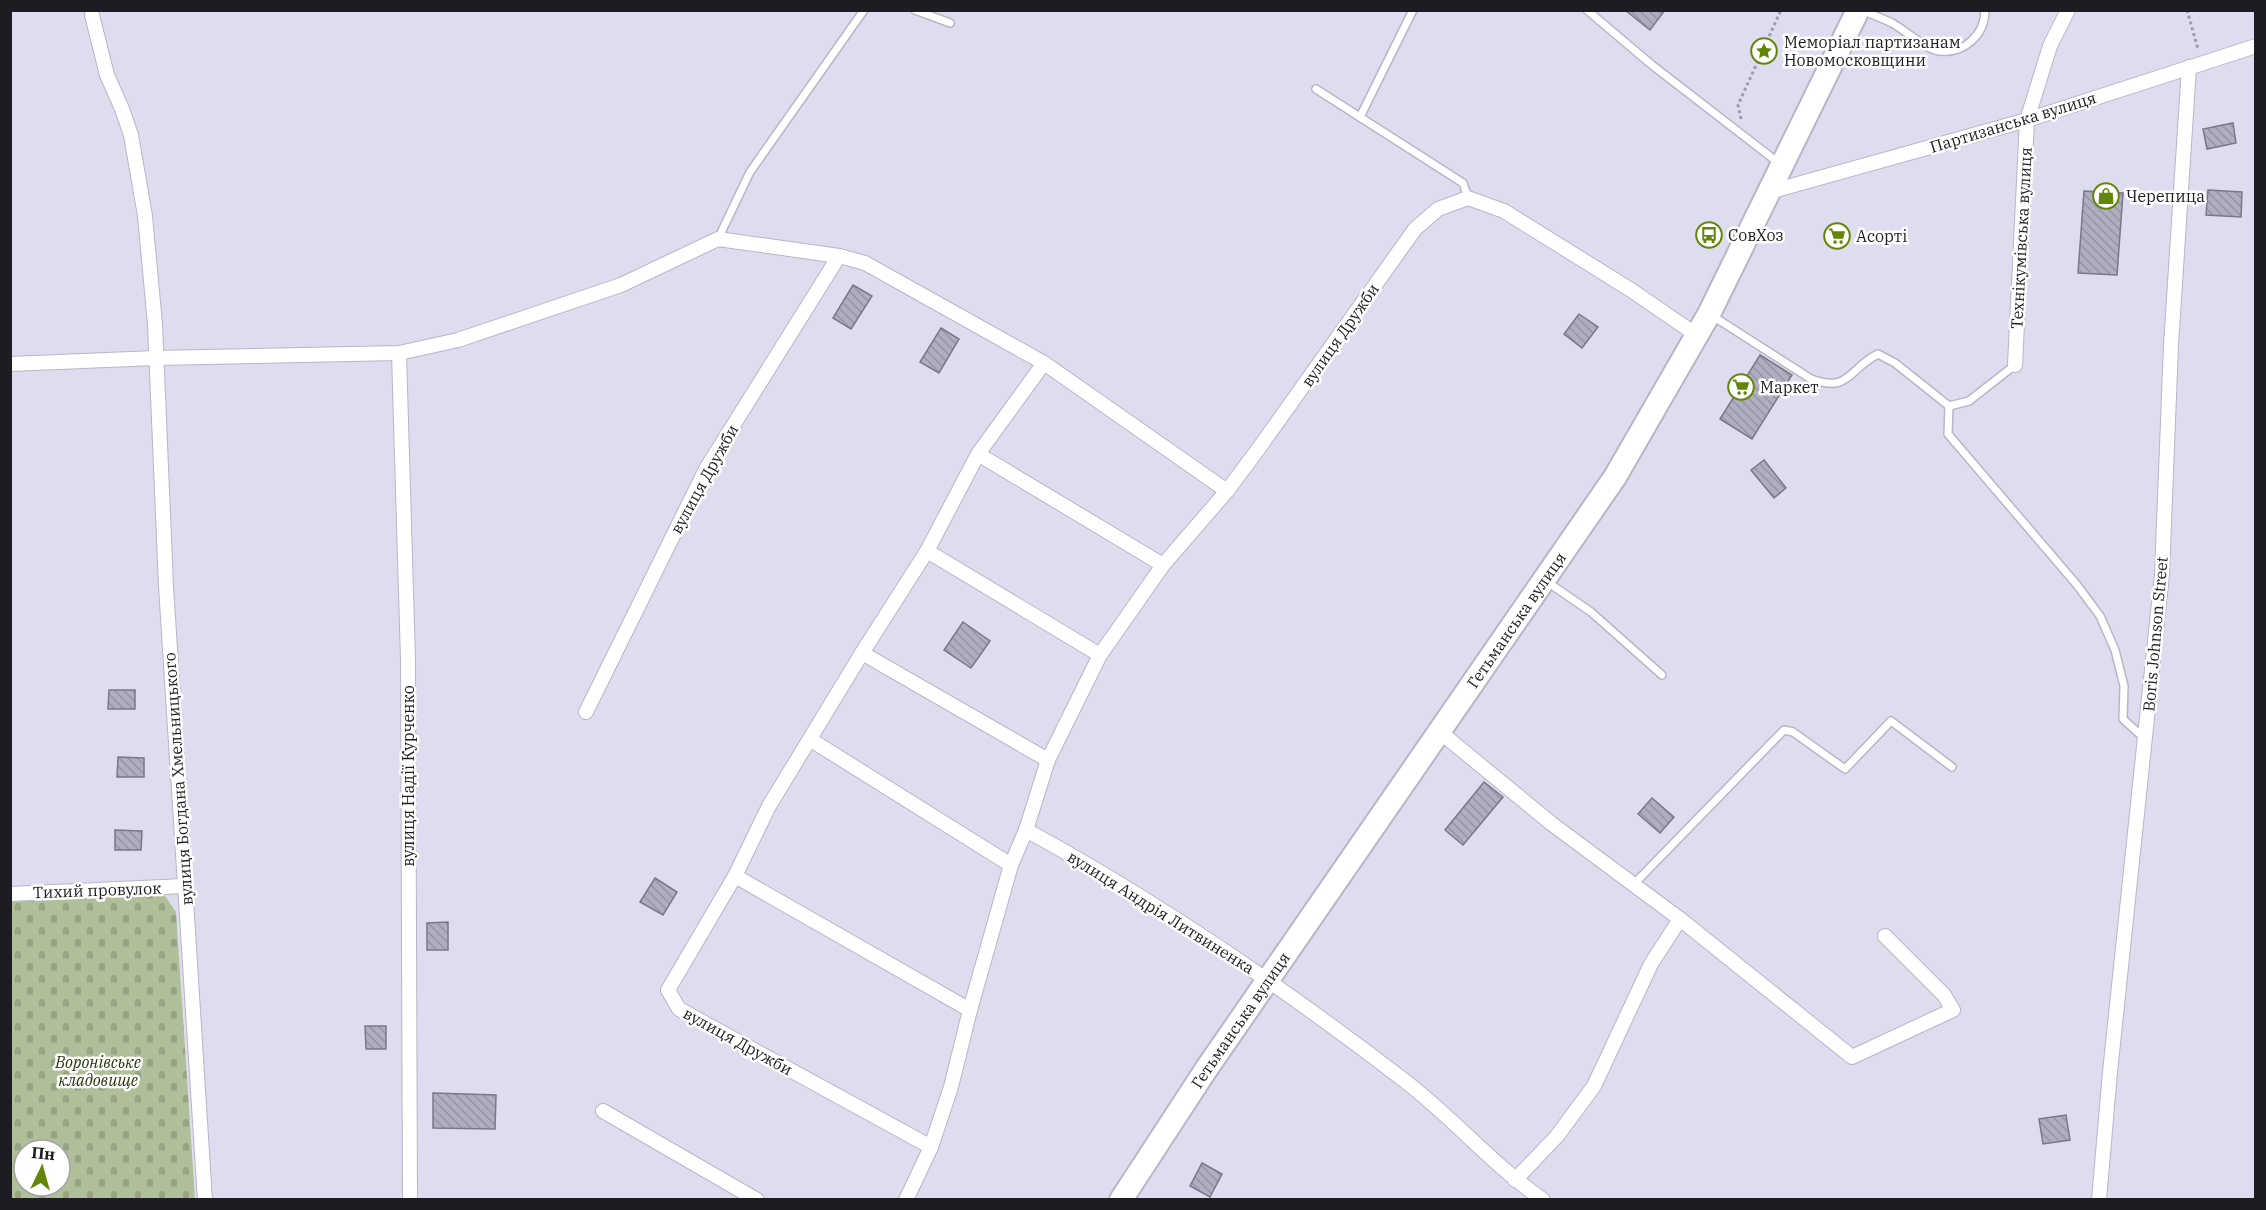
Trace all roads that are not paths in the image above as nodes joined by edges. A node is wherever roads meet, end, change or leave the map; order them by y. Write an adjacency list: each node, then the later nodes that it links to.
1 (864, 10): 18 (lane)
2 (915, 10): 9 (lane)
3 (1413, 10): 13 (lane)
4 (1587, 10): 15 (lane)
5 (1860, 10): 6 (lane); 15 (highway, Гетьманська вулиця)
6 (1985, 10)
7 (2068, 10): 14 (street, Технікумівська вулиця)
8 (92, 15): 23 (street, вулиця Богдана Хмельницького)
9 (950, 23)
10 (2256, 46): 11 (street, Партизанська вулиця)
11 (2195, 65): 14 (street, Партизанська вулиця); 39 (street, Boris Johnson Street)
12 (1316, 89): 13 (lane)
13 (1360, 117): 17 (lane)
14 (2027, 120): 16 (street, Партизанська вулиця); 26 (street, Технікумівська вулиця)
15 (1781, 166): 16 (highway, Гетьманська вулиця)
16 (1769, 192): 20 (highway, Гетьманська вулиця)
17 (1468, 198): 21 (street); 29 (street, вулиця Дружби)
18 (718, 239): 19 (street); 22 (street)
19 (839, 256): 24 (street); 36 (street, вулиця Дружби)
20 (1709, 314): 21 (highway, Гетьманська вулиця); 27 (lane)
21 (1698, 336): 32 (highway, Гетьманська вулиця)
22 (399, 353): 23 (street); 56 (street, вулиця Надії Курченко)
23 (155, 358): 25 (street); 46 (street, вулиця Богдана Хмельницького)
24 (1044, 363): 28 (street, вулиця Дружби); 29 (street)
25 (10, 364)
26 (2016, 365): 27 (lane)
27 (1948, 406): 39 (lane)
28 (978, 453): 30 (street, вулиця Дружби); 31 (street)
29 (1227, 491): 31 (street, вулиця Дружби)
30 (927, 551): 33 (street, вулиця Дружби); 34 (street)
31 (1163, 565): 34 (street, вулиця Дружби)
32 (1544, 579): 35 (lane); 37 (highway, Гетьманська вулиця)
33 (862, 653): 38 (street, вулиця Дружби); 40 (street)
34 (1100, 655): 40 (street, вулиця Дружби)
35 (1662, 675)
36 (586, 712)
37 (1440, 732): 45 (street); 50 (highway, Гетьманська вулиця)
38 (811, 740): 43 (street); 44 (street, вулиця Дружби)
39 (2145, 740): 61 (street, Boris Johnson Street)
40 (1048, 760): 42 (street, вулиця Дружби)
41 (1952, 767): 45 (lane)
42 (1026, 830): 43 (street, вулиця Дружби); 50 (street, вулиця Андрія Литвиненка)
43 (1011, 865): 51 (street, вулиця Дружби)
44 (735, 876): 51 (street); 53 (street, вулиця Дружби)
45 (1634, 884): 48 (street)
46 (184, 886): 47 (street, Тихий провулок); 55 (street, вулиця Богдана Хмельницького)
47 (10, 894)
48 (1680, 919): 49 (street); 54 (street)
49 (1885, 936)
50 (1269, 980): 54 (street, вулиця Андрія Литвиненка); 59 (highway, Гетьманська вулиця)
51 (970, 1010): 53 (street, вулиця Дружби)
52 (603, 1111): 57 (street)
53 (931, 1147): 58 (street, вулиця Дружби)
54 (1515, 1180): 60 (street, вулиця Андрія Литвиненка)
55 (205, 1200)
56 (410, 1200)
57 (757, 1200)
58 (906, 1200)
59 (1121, 1200)
60 (1543, 1200)
61 (2099, 1200)

